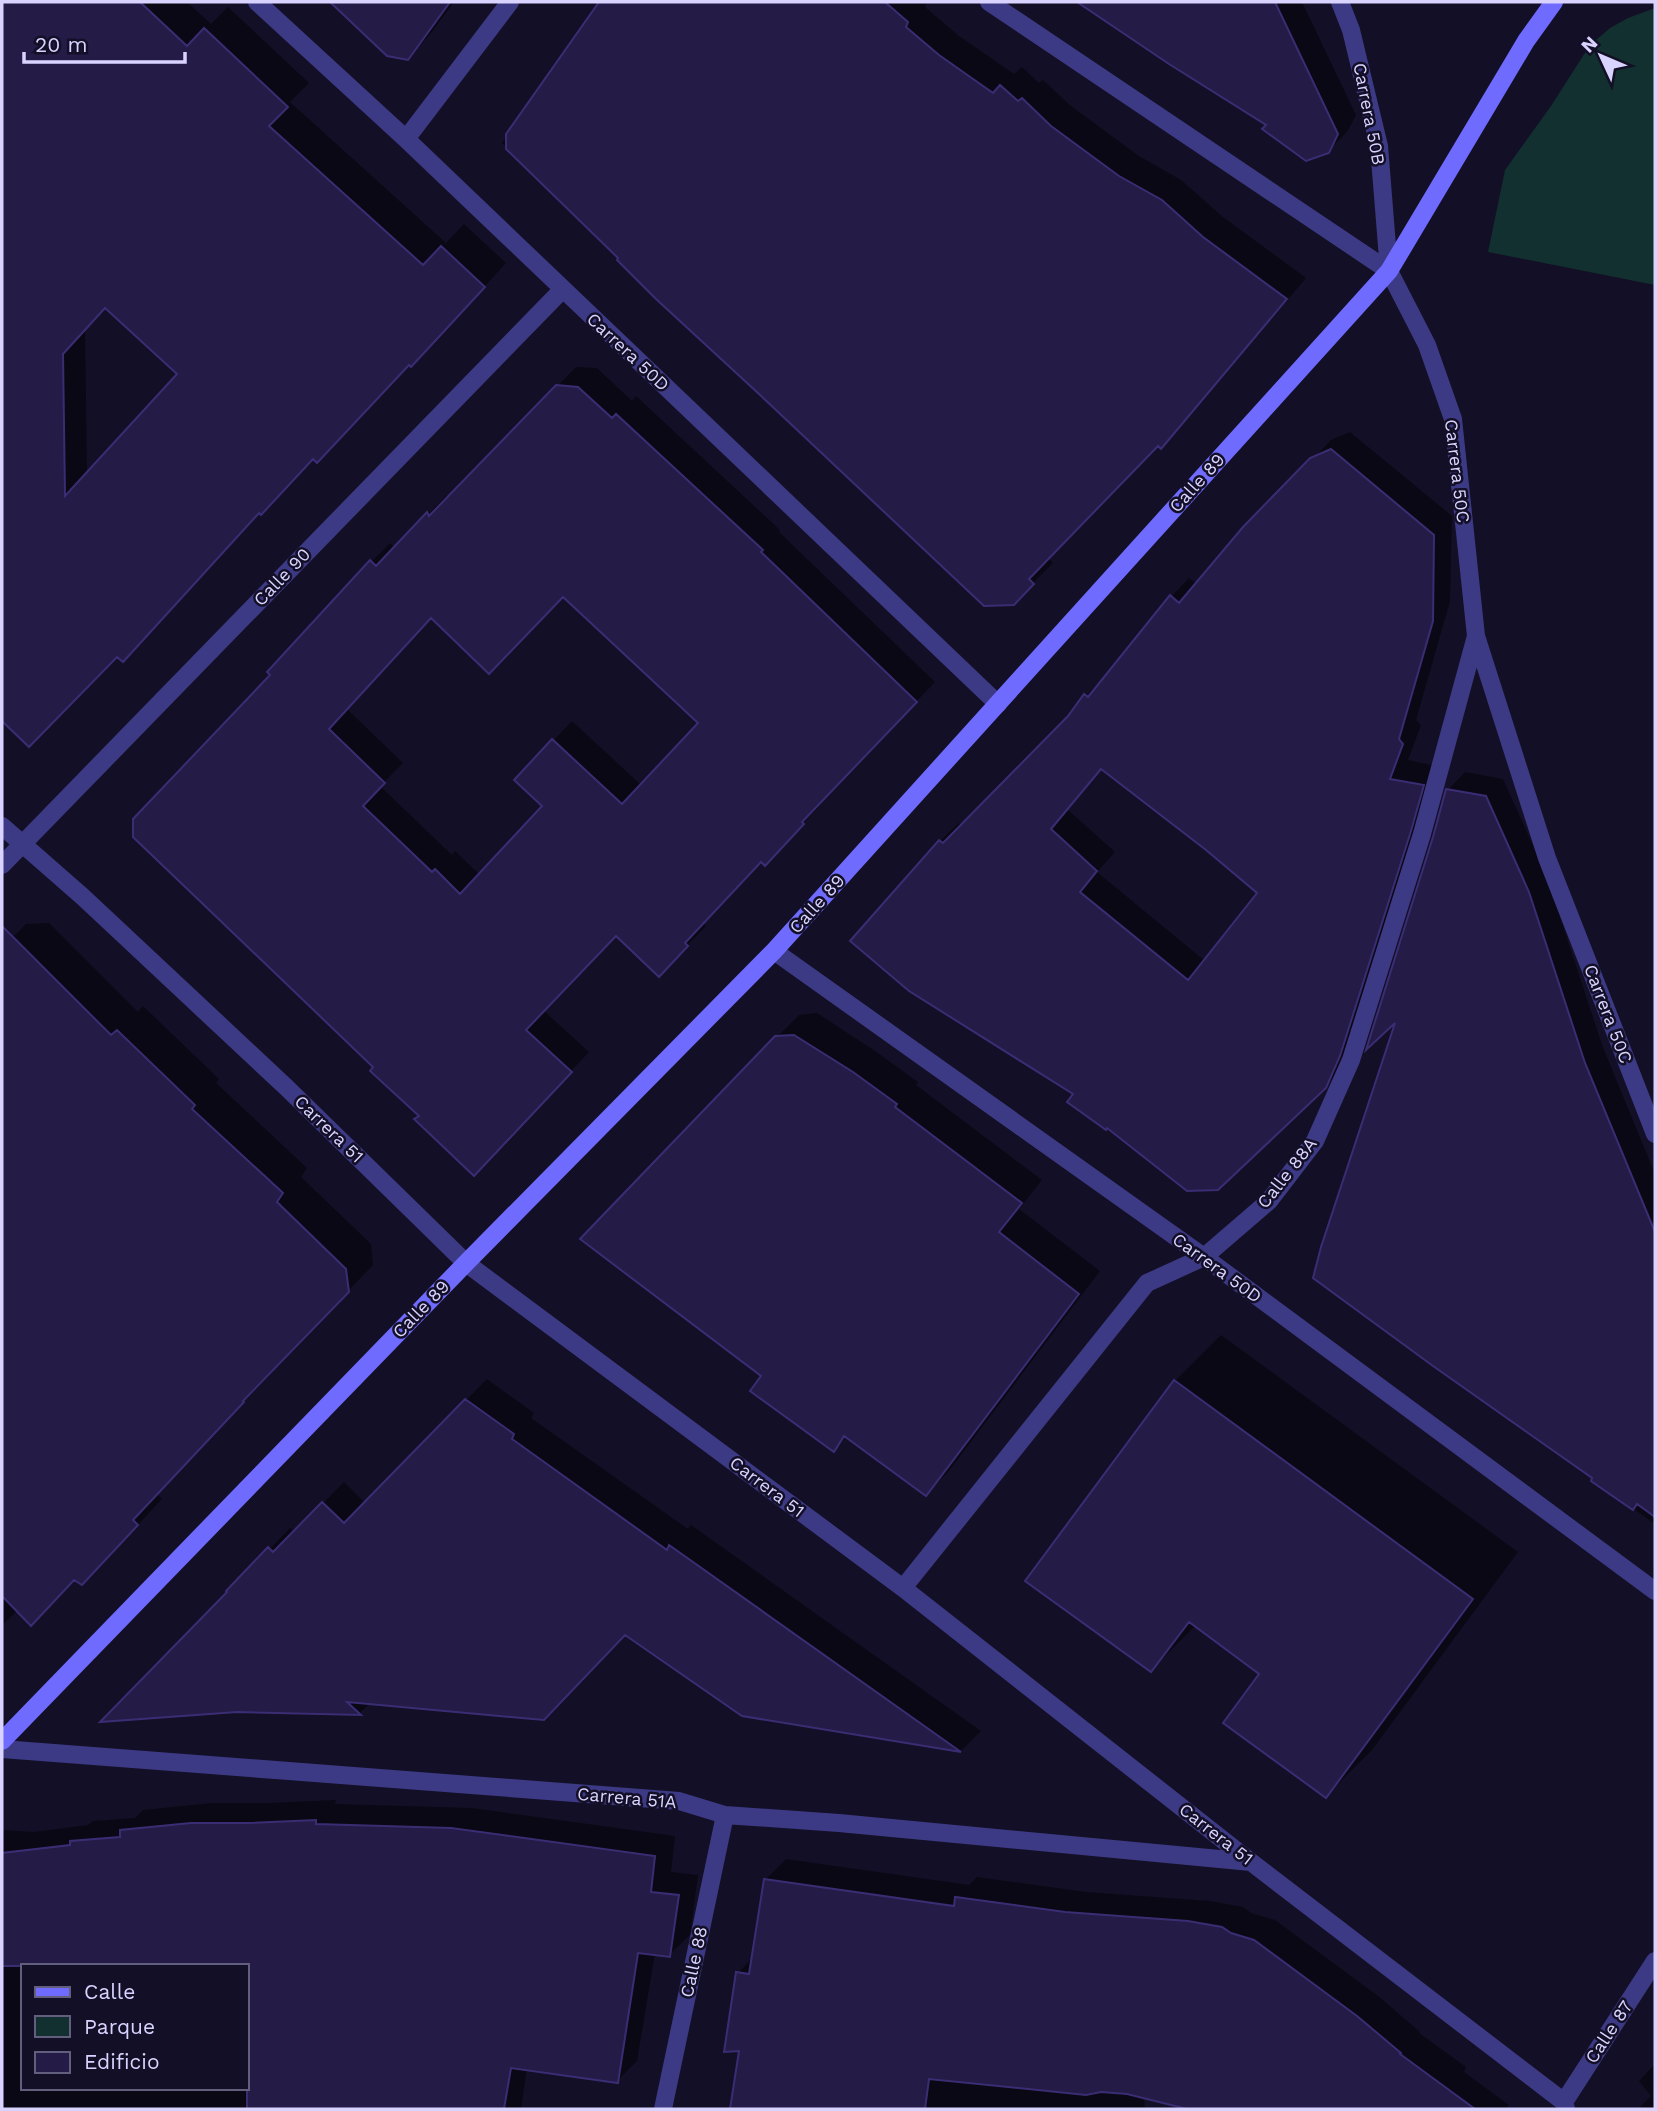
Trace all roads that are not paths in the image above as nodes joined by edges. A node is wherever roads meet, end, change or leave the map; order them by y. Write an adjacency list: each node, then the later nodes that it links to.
1 (257, 2): 6 (street, Carrera 50D)
2 (510, 2): 6 (street)
3 (989, 2): 7 (street, Carrera 50C)
4 (1340, 2): 7 (street, Carrera 50B)
5 (1554, 2): 7 (street, Calle 89)
6 (406, 139): 8 (street, Carrera 50D)
7 (1389, 271): 9 (street, Carrera 50C); 10 (street, Calle 89)
8 (562, 290): 10 (street, Carrera 50D); 12 (street, Calle 90)
9 (1476, 636): 15 (street, Carrera 50C); 16 (street, Calle 88A)
10 (998, 704): 14 (street, Calle 89)
11 (2, 826): 12 (street, Carrera 51)
12 (22, 844): 13 (street, Calle 90); 17 (street, Carrera 51)
13 (2, 865)
14 (774, 951): 16 (street, Carrera 50D); 17 (street, Calle 89)
15 (1655, 1134)
16 (1204, 1257): 18 (street, Calle 88A); 19 (street, Carrera 50D)
17 (466, 1263): 18 (street, Carrera 51); 20 (street, Calle 89)
18 (903, 1588): 23 (street, Carrera 51)
19 (1655, 1591)
20 (2, 1741)
21 (2, 1749): 22 (street, Carrera 51A)
22 (725, 1815): 23 (street, Carrera 51A); 26 (street, Calle 88)
23 (1251, 1862): 25 (street, Carrera 51)
24 (1655, 1961): 25 (street, Calle 87)
25 (1565, 2106)
26 (663, 2109)

